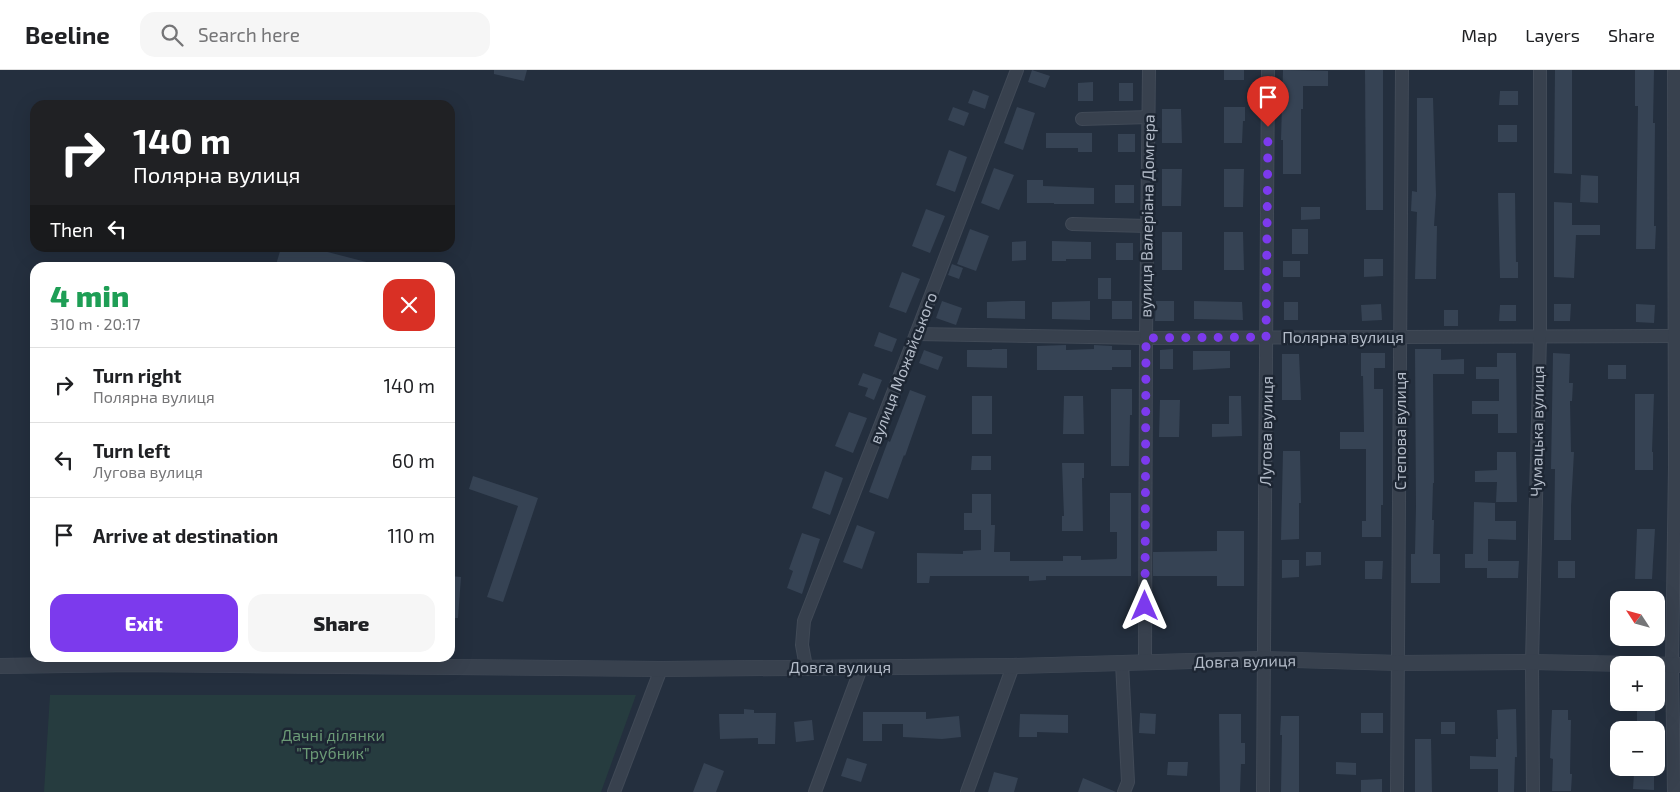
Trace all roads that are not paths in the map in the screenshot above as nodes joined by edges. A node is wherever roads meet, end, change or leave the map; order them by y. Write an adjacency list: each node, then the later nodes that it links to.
1 (1017, 70): 11 (street, вулиця Можайського)
2 (1149, 70): 7 (street, вулиця Валеріана Домгера)
3 (1268, 70): 14 (street, Лугова вулиця)
4 (1402, 70): 15 (street, Степова вулиця)
5 (1540, 70): 12 (street, Чумацька вулиця)
6 (1674, 70): 13 (street)
7 (1149, 117): 8 (street); 10 (street, вулиця Валеріана Домгера)
8 (1082, 119)
9 (1072, 224): 10 (street)
10 (1147, 226): 16 (street, вулиця Валеріана Домгера)
11 (916, 334): 16 (street, Полярна вулиця); 26 (street, вулиця Можайського)
12 (1540, 336): 13 (street, Полярна вулиця); 15 (street, Полярна вулиця); 19 (street, Чумацька вулиця)
13 (1678, 336): 17 (street)
14 (1266, 337): 15 (street, Полярна вулиця); 16 (street, Полярна вулиця); 18 (street, Лугова вулиця)
15 (1401, 337): 22 (street, Степова вулиця)
16 (1146, 338): 21 (street, вулиця Валеріана Домгера)
17 (1677, 467): 23 (street)
18 (1264, 660): 21 (street, Довга вулиця); 22 (street, Довга вулиця); 33 (street, Лугова вулиця)
19 (1532, 662): 22 (street, Довга вулиця); 23 (street, Довга вулиця); 35 (street, Чумацька вулиця)
20 (1122, 663): 21 (street, Довга вулиця); 25 (street, Довга вулиця); 29 (street)
21 (1145, 663)
22 (1399, 663): 34 (street, Степова вулиця)
23 (1676, 665): 36 (street)
24 (0, 666): 28 (street, Довга вулиця)
25 (1013, 666): 27 (street, Довга вулиця); 32 (street)
26 (806, 667): 27 (street, Довга вулиця); 28 (street, Довга вулиця)
27 (861, 668): 31 (street)
28 (661, 669): 30 (street)
29 (1127, 789)
30 (614, 792)
31 (815, 792)
32 (967, 792)
33 (1263, 792)
34 (1397, 792)
35 (1532, 792)
36 (1674, 792)

